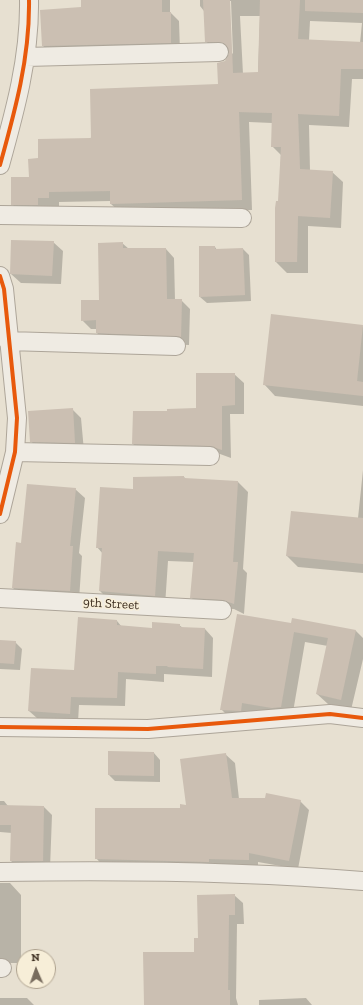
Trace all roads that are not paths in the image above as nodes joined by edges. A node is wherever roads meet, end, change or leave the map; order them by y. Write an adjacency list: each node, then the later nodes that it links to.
1 (29, 0): 3 (street)
2 (220, 52): 3 (street)
3 (26, 57): 4 (street)
4 (0, 165)
5 (0, 215): 6 (street)
6 (242, 218)
7 (0, 276): 8 (street)
8 (8, 341): 9 (street); 10 (street)
9 (176, 346)
10 (15, 452): 11 (street); 12 (street)
11 (210, 456)
12 (0, 514)
13 (0, 598): 14 (street, 9th Street)
14 (222, 610)
15 (363, 718): 16 (street)
16 (0, 727)
17 (0, 872): 18 (street)
18 (363, 881)

